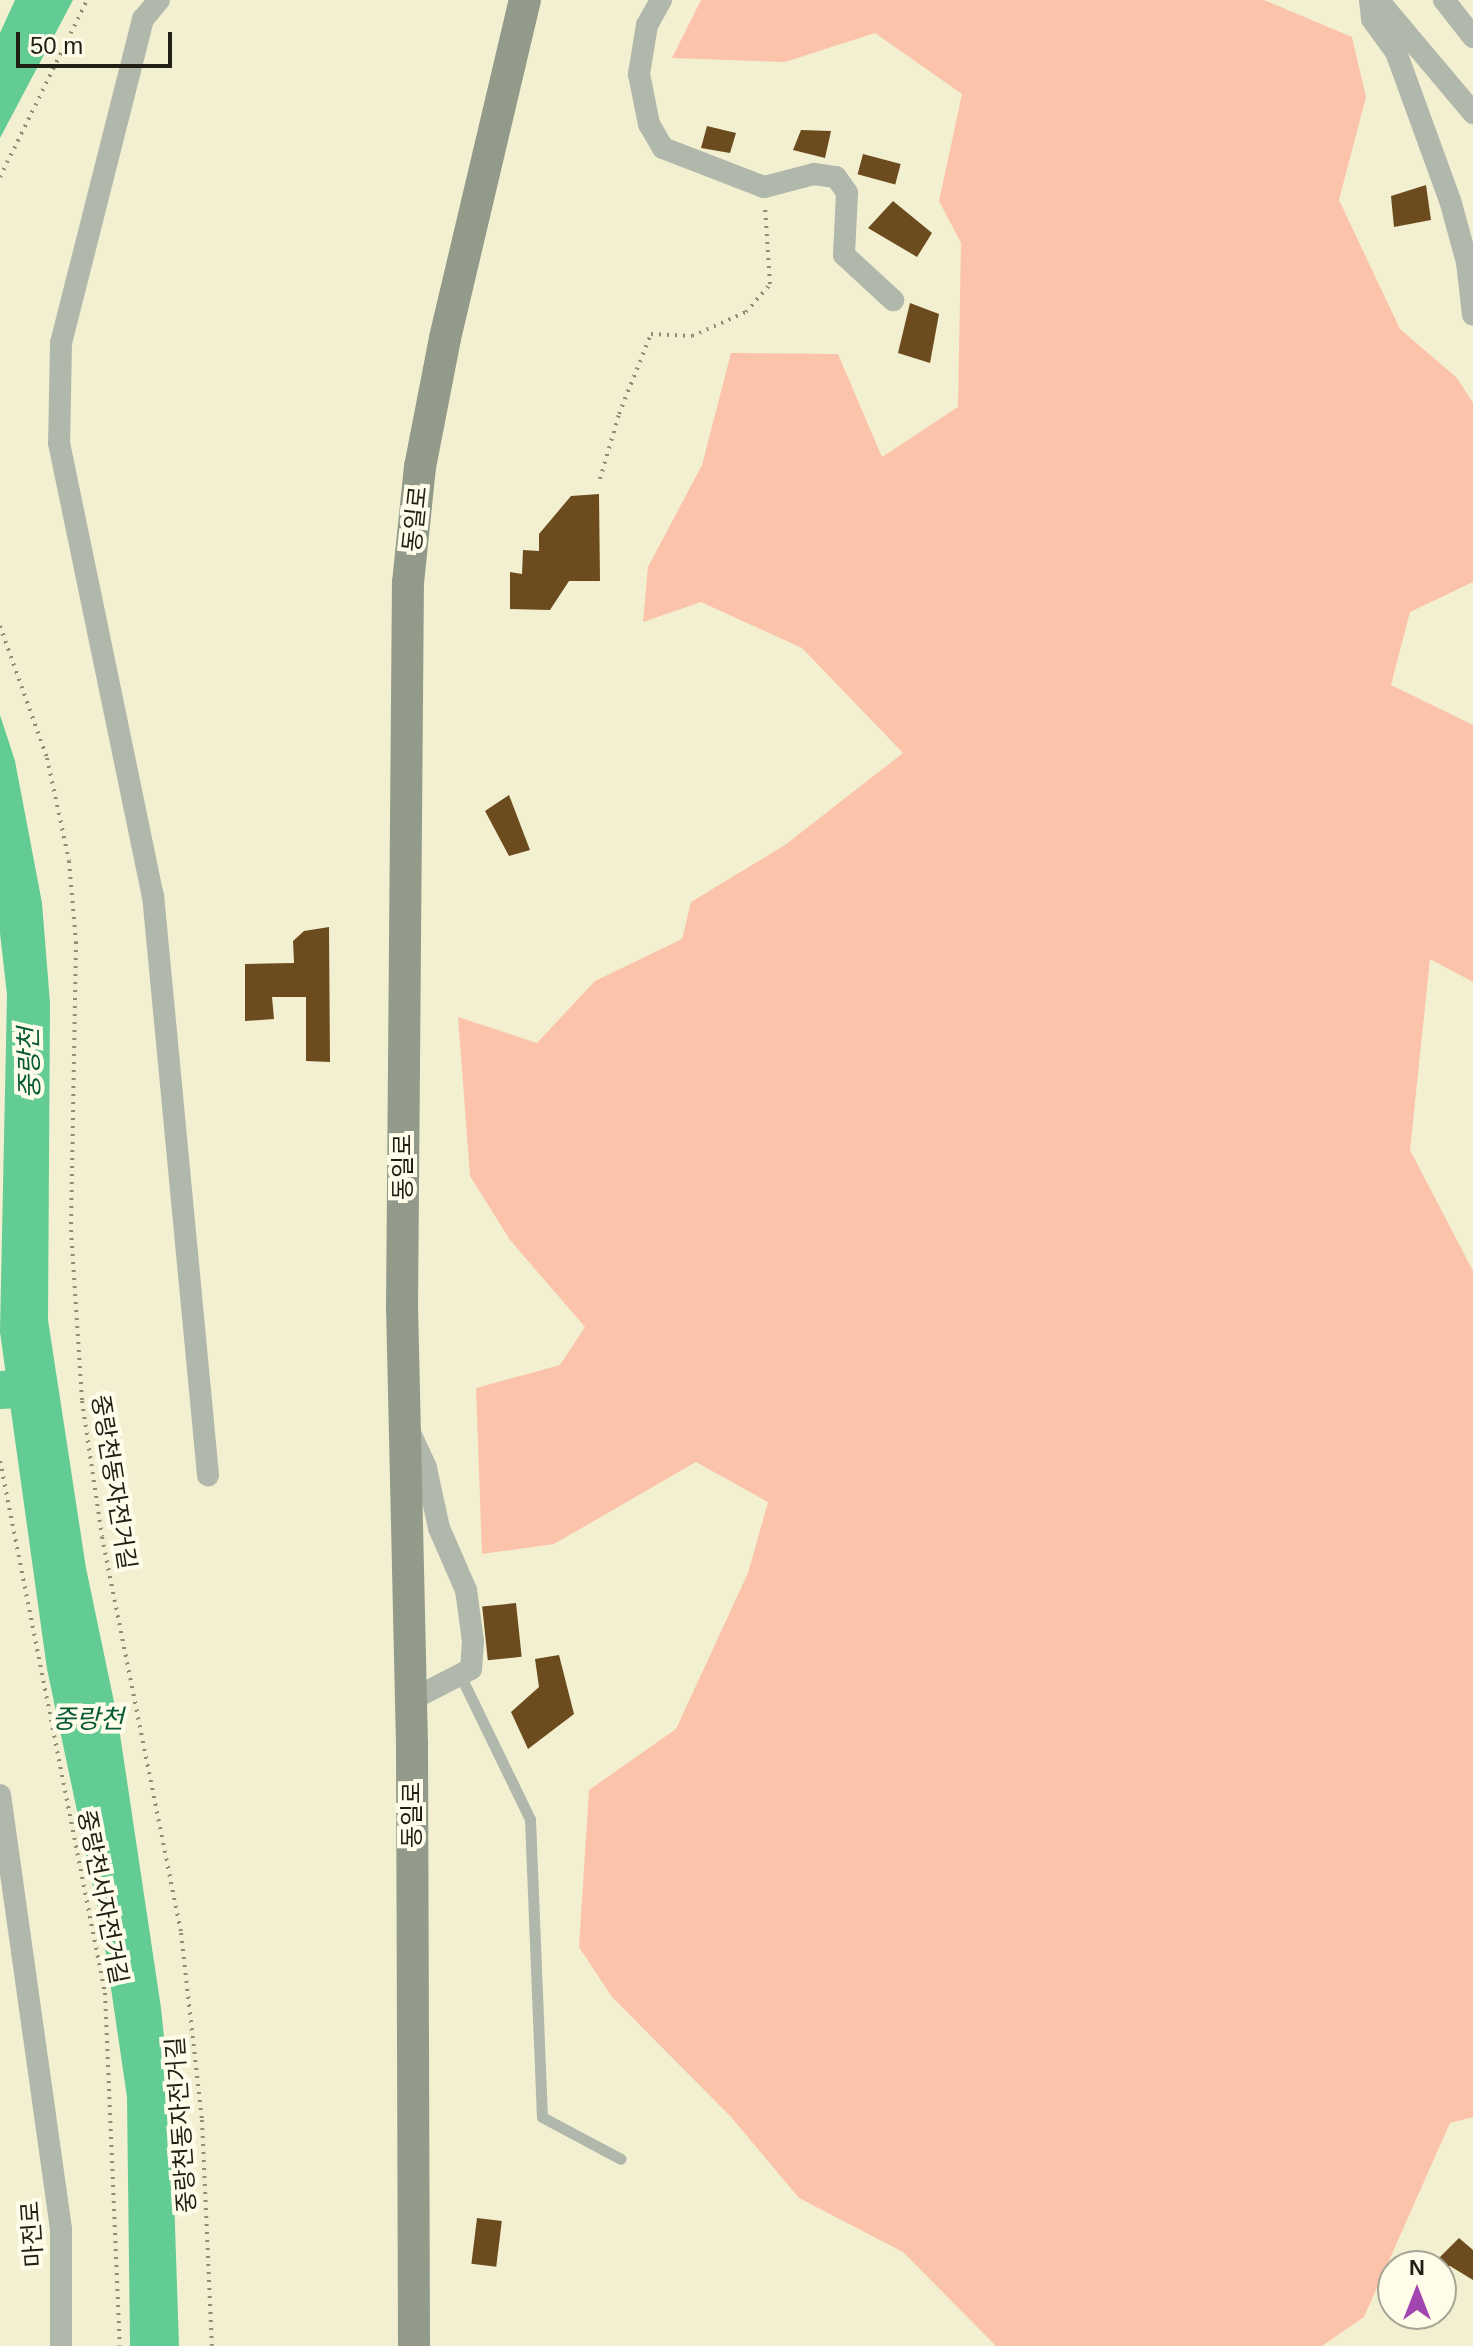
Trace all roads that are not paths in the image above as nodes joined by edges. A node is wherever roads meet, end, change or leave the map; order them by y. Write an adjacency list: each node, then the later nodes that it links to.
1 (159, 0): 12 (street)
2 (525, 0): 11 (street, 동일로)
3 (661, 0): 9 (street)
4 (1370, 0): 10 (street)
5 (1378, 0): 8 (street)
6 (1444, 0): 7 (street)
7 (1473, 37)
8 (1473, 113)
9 (893, 300)
10 (1473, 315)
11 (408, 1429): 13 (street); 14 (street, 동일로)
12 (208, 1475)
13 (460, 1675): 14 (street); 16 (lane)
14 (411, 1700): 17 (street, 동일로)
15 (0, 1795): 18 (street, 마전로)
16 (621, 2159)
17 (415, 2291): 19 (street, 동일로); 20 (street)
18 (61, 2346)
19 (414, 2346)
20 (435, 2346)

